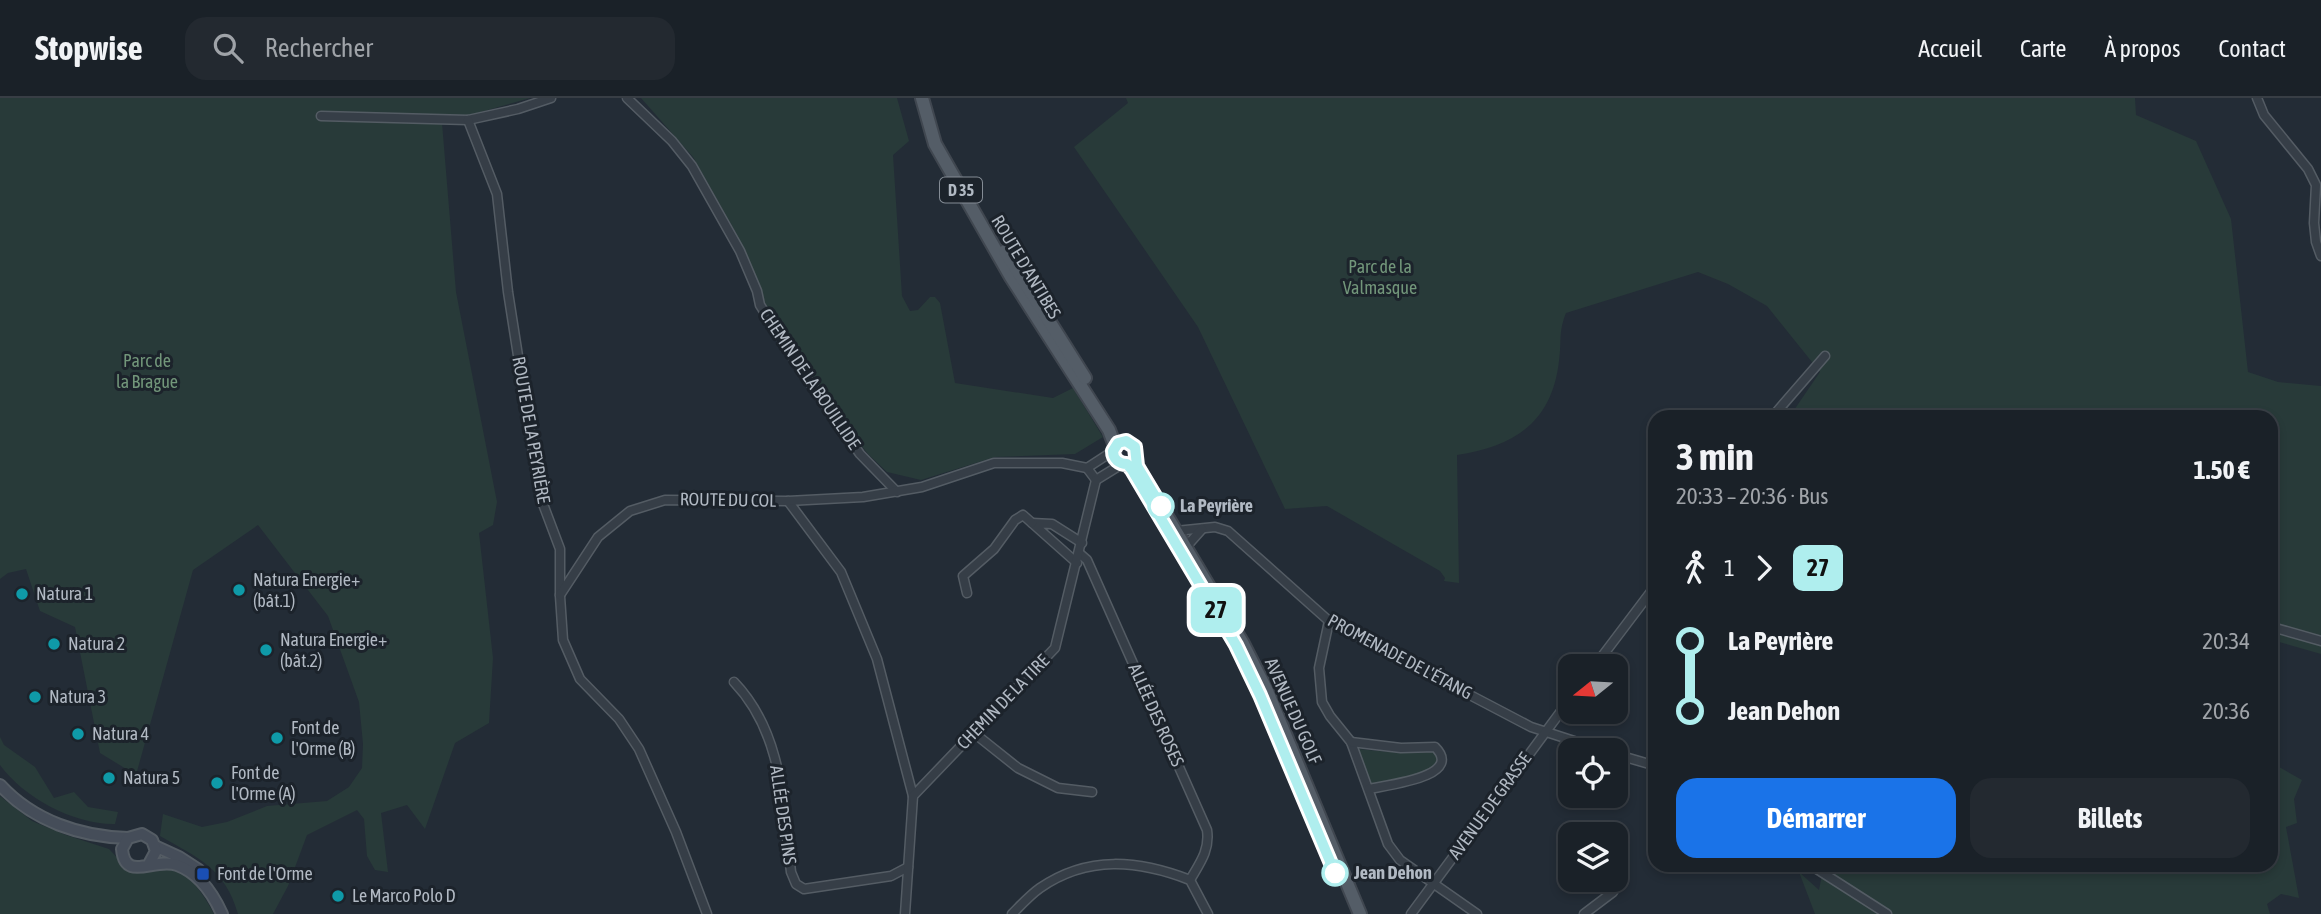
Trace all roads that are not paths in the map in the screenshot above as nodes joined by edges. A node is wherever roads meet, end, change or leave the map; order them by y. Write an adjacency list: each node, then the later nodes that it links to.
1 (551, 98): 7 (street)
2 (627, 98): 16 (street, CHEMIN DE LA BOUILLIDE)
3 (922, 98): 8 (main road, ROUTE D'ANTIBES / D 35)
4 (928, 98): 8 (main road, ROUTE D'ANTIBES / D 35)
5 (2257, 98): 9 (street)
6 (321, 116): 7 (street)
7 (468, 121): 26 (street, ROUTE DE LA PEYRIÈRE)
8 (1002, 254): 12 (main road, ROUTE D'ANTIBES / D 35)
9 (2321, 256)
10 (1825, 356): 11 (street)
11 (1778, 410)
12 (1117, 446): 13 (main road); 13 (main road); 14 (street)
13 (1128, 462): 15 (street); 20 (main road, AVENUE DU GOLF); 60 (main road, AVENUE DU GOLF)
14 (1087, 468): 15 (street); 16 (street)
15 (1096, 480): 21 (street, CHEMIN DE LA TIRE)
16 (897, 492): 17 (street, ROUTE DU COL)
17 (788, 501): 26 (street, ROUTE DU COL); 43 (street)
18 (1032, 523): 21 (street); 24 (street); 25 (street)
19 (1203, 528): 20 (street, PROMENADE DE L'ÉTANG); 22 (street); 28 (street, PROMENADE DE L'ÉTANG)
20 (1176, 531): 22 (main road, AVENUE DU GOLF)
21 (1082, 543): 23 (street, CHEMIN DE LA TIRE)
22 (1186, 547): 61 (main road, AVENUE DU GOLF)
23 (1079, 553): 24 (street, CHEMIN DE LA TIRE); 51 (street, ALLÉE DES ROSES)
24 (1077, 563): 35 (street, CHEMIN DE LA TIRE)
25 (967, 593)
26 (560, 596): 56 (street, ROUTE DE LA PEYRIÈRE)
27 (1648, 596): 31 (street)
28 (1329, 621): 34 (street, PROMENADE DE L'ÉTANG); 37 (street)
29 (2278, 628): 30 (street)
30 (2321, 641)
31 (1604, 654)
32 (734, 682): 49 (street, ALLÉE DES PINS)
33 (1558, 715): 34 (street, AVENUE DE GRASSE)
34 (1545, 732): 36 (street, PROMENADE DE L'ÉTANG); 52 (street, AVENUE DE GRASSE)
35 (974, 733): 42 (street); 43 (street, CHEMIN DE LA TIRE)
36 (1564, 738)
37 (1351, 742): 41 (street); 41 (street)
38 (1628, 758): 39 (street)
39 (1648, 764)
40 (0, 785): 44 (main road)
41 (1369, 789): 52 (street)
42 (1092, 792)
43 (913, 796): 49 (street)
44 (103, 838): 45 (main road); 47 (main road)
45 (128, 838): 46 (main road); 47 (main road)
46 (155, 846): 48 (main road); 55 (main road)
47 (122, 854): 48 (main road)
48 (149, 864): 54 (main road)
49 (908, 867): 57 (street)
50 (1821, 872): 65 (street)
51 (1190, 880): 58 (street); 59 (street)
52 (1433, 884): 62 (street, AVENUE DE GRASSE); 63 (street)
53 (1613, 892): 64 (street)
54 (222, 914)
55 (228, 914)
56 (707, 914)
57 (905, 914)
58 (1012, 914)
59 (1208, 914)
60 (1353, 914)
61 (1360, 914)
62 (1411, 914)
63 (1477, 914)
64 (1584, 914)
65 (1886, 914)

